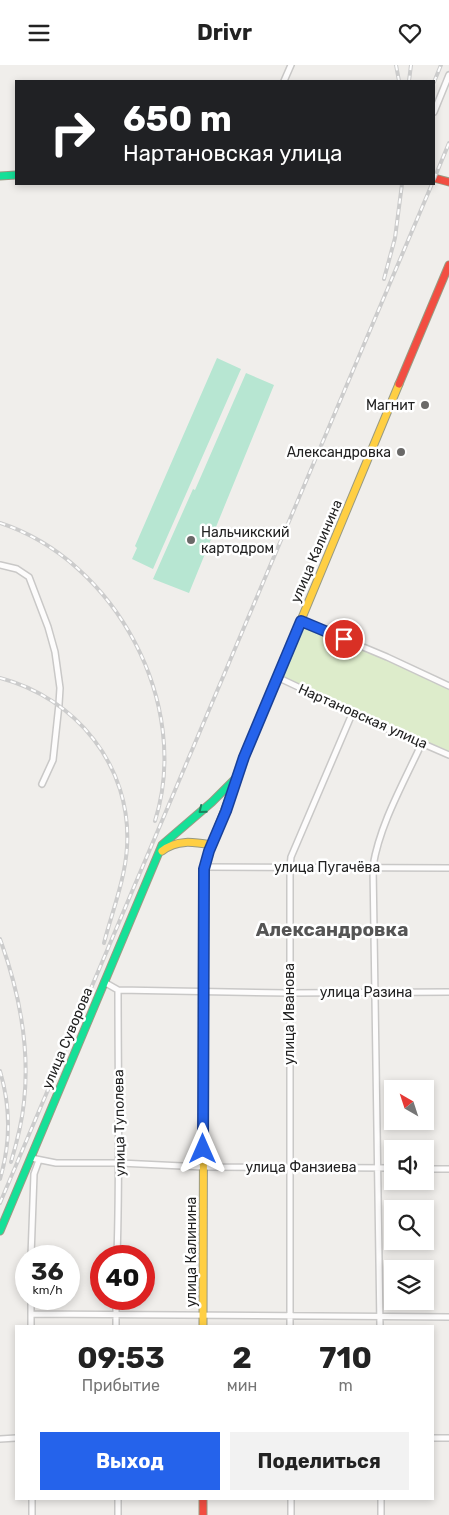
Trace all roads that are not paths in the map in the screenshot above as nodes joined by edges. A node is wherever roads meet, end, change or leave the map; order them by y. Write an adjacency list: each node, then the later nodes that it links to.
1 (291, 65): 3 (street)
2 (449, 75): 4 (street)
3 (284, 80)
4 (435, 109)
5 (15, 175): 6 (main road)
6 (0, 176)
7 (435, 178): 8 (main road)
8 (449, 182)
9 (449, 265): 11 (main road, улица Калинина)
10 (0, 565): 18 (street)
11 (301, 621): 12 (main road, улица Калинина); 13 (street)
12 (277, 677): 14 (street, Нартановская улица); 17 (main road, улица Калинина)
13 (449, 685)
14 (352, 714): 15 (street, Нартановская улица); 22 (street, улица Иванова)
15 (420, 745): 16 (street, Нартановская улица); 23 (street)
16 (449, 755)
17 (237, 777): 19 (main road, улица Калинина); 20 (main road, улица Суворова, one-way to 20)
18 (42, 784)
19 (212, 845): 20 (main road); 21 (main road, улица Калинина)
20 (158, 855): 25 (main road, улица Суворова)
21 (205, 867): 22 (street, улица Пугачёва); 27 (main road, улица Калинина)
22 (290, 867): 23 (street, улица Пугачёва); 30 (street, улица Иванова)
23 (373, 867): 24 (street, улица Пугачёва); 28 (street)
24 (449, 868)
25 (104, 982): 26 (street, улица Разина); 31 (main road, улица Суворова)
26 (118, 990): 27 (street, улица Разина); 33 (street, улица Туполева)
27 (204, 991): 30 (street, улица Разина); 34 (main road, улица Калинина)
28 (375, 991): 29 (street, улица Разина); 30 (street, улица Разина); 36 (street)
29 (449, 992)
30 (289, 993): 35 (street, улица Иванова)
31 (31, 1158): 32 (street, улица Фанзиева); 40 (main road, улица Суворова)
32 (39, 1160): 33 (street, улица Фанзиева); 41 (street)
33 (120, 1163): 34 (street, улица Фанзиева); 42 (street, улица Туполева)
34 (203, 1167): 35 (street, улица Фанзиева); 47 (main road, улица Калинина)
35 (290, 1167): 36 (street, улица Фанзиева); 49 (street, улица Иванова)
36 (378, 1168): 37 (street, улица Фанзиева); 48 (street)
37 (384, 1168)
38 (434, 1169): 39 (street)
39 (449, 1169)
40 (0, 1231)
41 (31, 1245)
42 (118, 1245)
43 (31, 1310): 45 (street)
44 (116, 1310): 46 (street)
45 (31, 1314): 46 (street); 51 (street)
46 (116, 1315): 47 (street); 52 (street)
47 (203, 1316): 49 (street); 53 (main road, улица Калинина)
48 (380, 1316): 49 (street); 50 (street); 55 (street)
49 (290, 1317): 54 (street, улица Иванова)
50 (449, 1317)
51 (31, 1325)
52 (116, 1325)
53 (203, 1325)
54 (290, 1325)
55 (380, 1325)
56 (15, 1438): 59 (street)
57 (434, 1438): 58 (street)
58 (449, 1438)
59 (0, 1439)
60 (32, 1500): 65 (street)
61 (118, 1500): 66 (street)
62 (203, 1500): 67 (main road)
63 (291, 1500): 68 (street)
64 (381, 1500): 69 (street)
65 (32, 1515)
66 (118, 1515)
67 (203, 1515)
68 (291, 1515)
69 (381, 1515)

